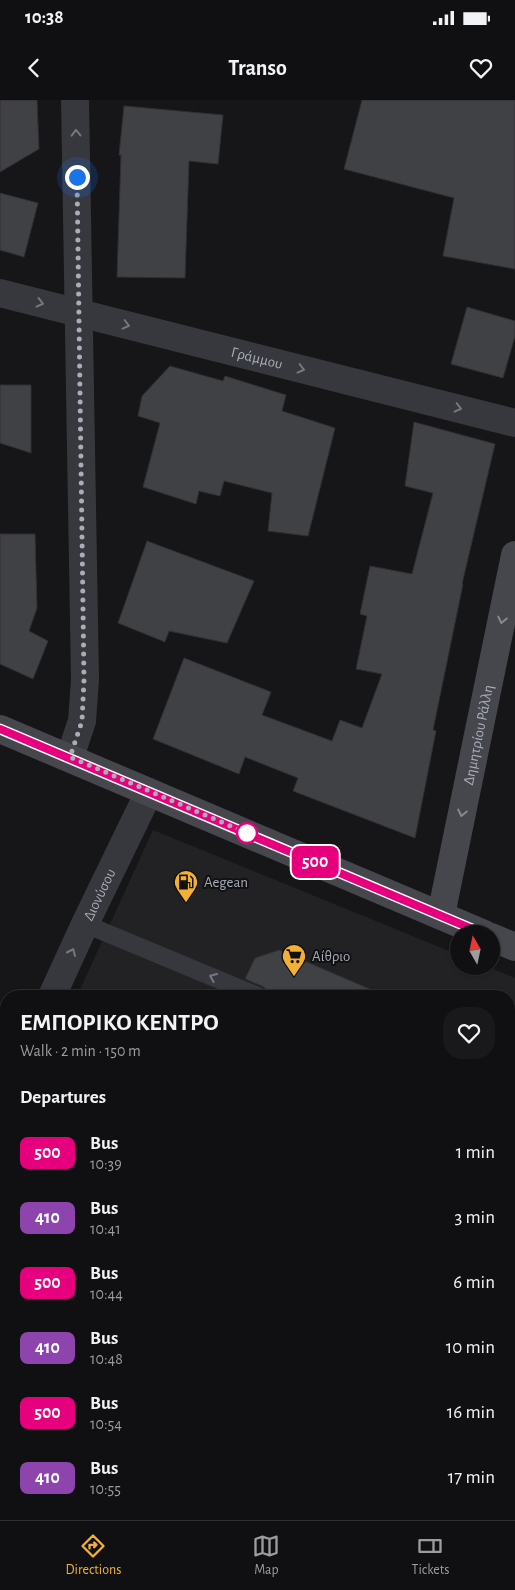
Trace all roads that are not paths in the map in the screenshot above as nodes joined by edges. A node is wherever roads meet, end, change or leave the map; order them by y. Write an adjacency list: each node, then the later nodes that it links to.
1 (75, 100): 3 (street, one-way to 1)
2 (0, 293): 3 (street, Γράμμου, one-way to 3)
3 (79, 313): 4 (street, Γράμμου, one-way to 4); 7 (street)
4 (515, 423)
5 (515, 555): 9 (street, Δημητρίου Ράλλη, one-way to 9)
6 (0, 729): 7 (street)
7 (70, 757): 8 (street)
8 (149, 792): 9 (street); 10 (street, Διονύσου)
9 (441, 915): 11 (street)
10 (85, 924): 14 (street, Διονύσου, one-way to 10); 15 (lane, one-way to 10)
11 (464, 925)
12 (500, 941): 13 (street)
13 (515, 947)
14 (55, 990)
15 (244, 990)

